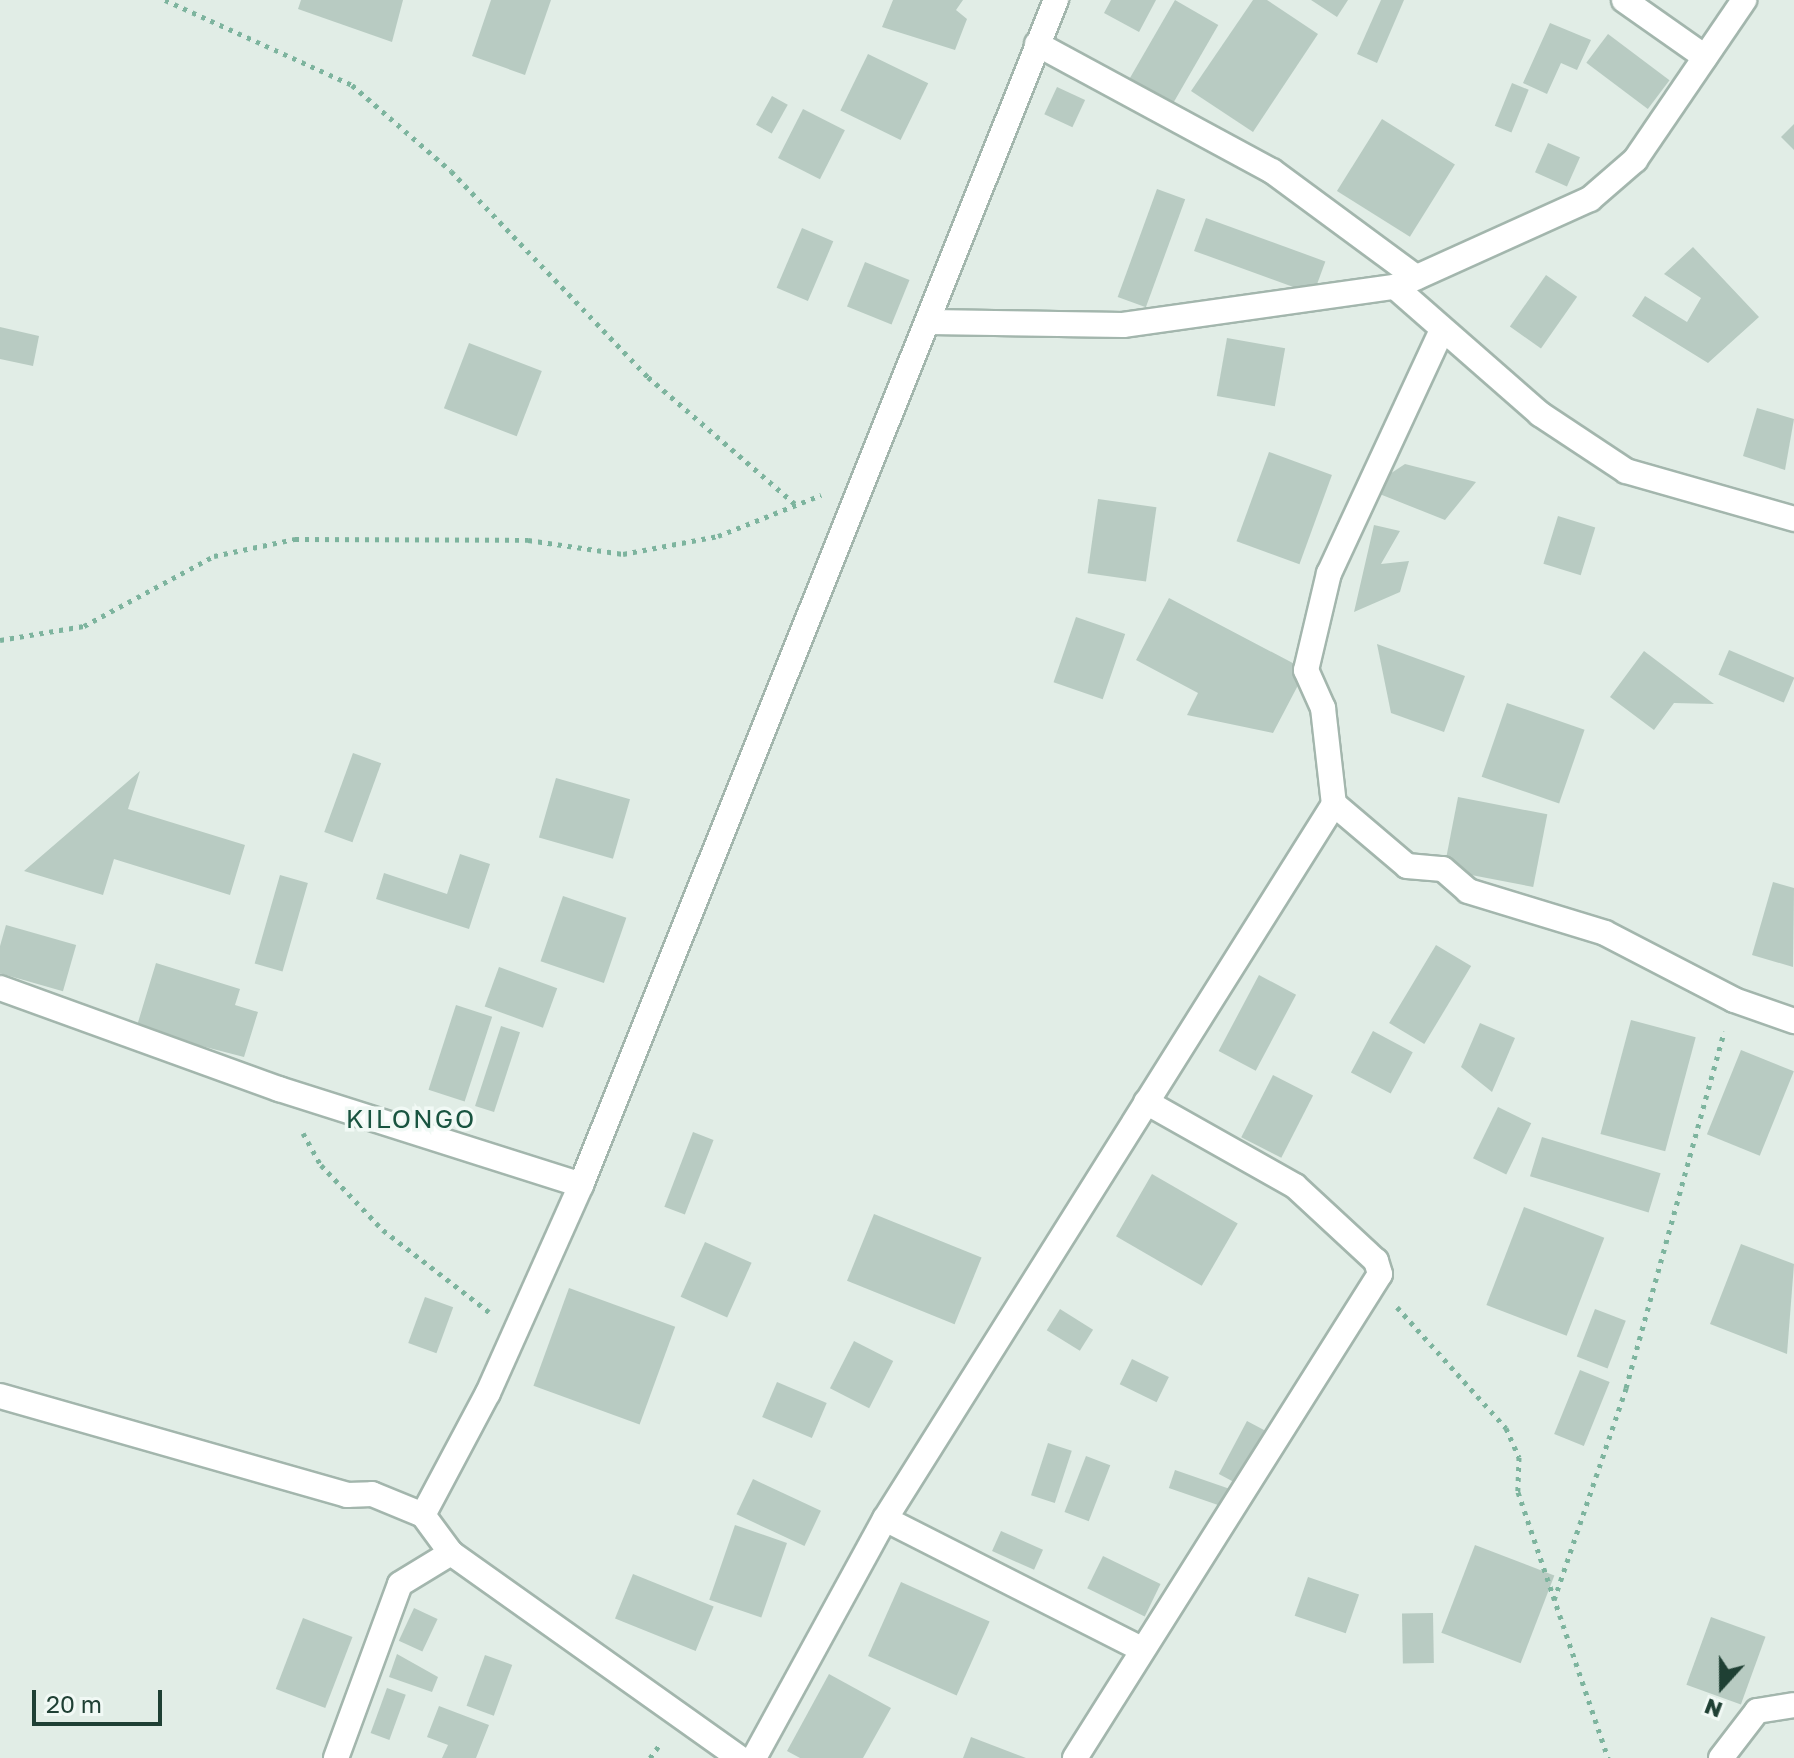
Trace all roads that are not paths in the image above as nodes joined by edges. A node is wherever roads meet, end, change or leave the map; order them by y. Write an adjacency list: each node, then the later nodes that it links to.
1 (1056, 0): 4 (street)
2 (1624, 0): 5 (street)
3 (1744, 0): 5 (street)
4 (1037, 44): 6 (street); 7 (street)
5 (1705, 57): 6 (street)
6 (1406, 282): 7 (street); 8 (street)
7 (930, 322): 14 (street)
8 (1442, 330): 9 (street); 10 (street)
9 (1794, 519)
10 (1334, 804): 12 (street); 13 (street)
11 (0, 988): 14 (street)
12 (1794, 1021)
13 (1146, 1102): 17 (street); 19 (street)
14 (581, 1185): 16 (street)
15 (0, 1396): 16 (street)
16 (423, 1515): 18 (street)
17 (885, 1519): 19 (street); 23 (street)
18 (451, 1553): 21 (street); 22 (street)
19 (1141, 1649): 24 (street)
20 (1794, 1705): 25 (street)
21 (336, 1758)
22 (739, 1758)
23 (754, 1758)
24 (1075, 1758)
25 (1721, 1758)

